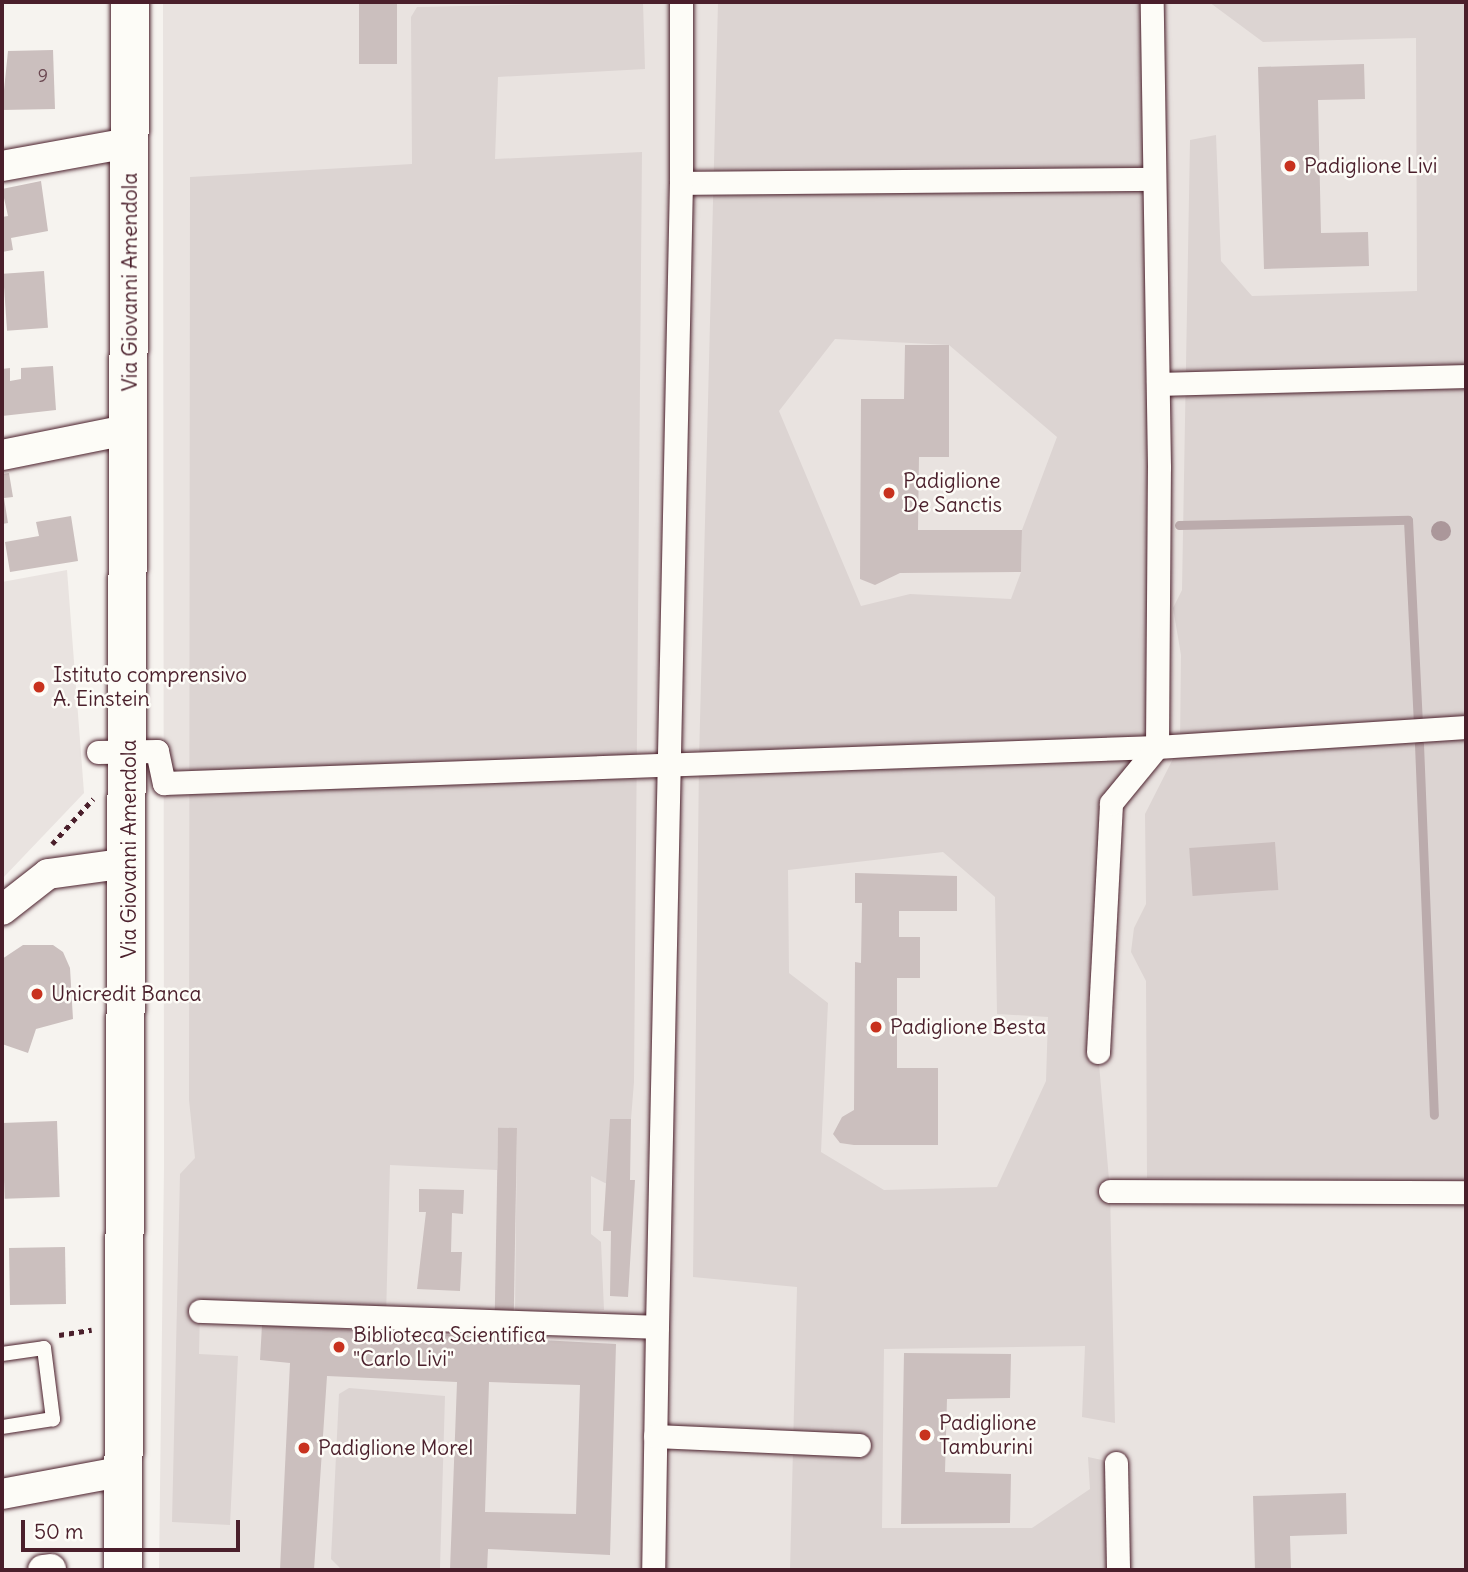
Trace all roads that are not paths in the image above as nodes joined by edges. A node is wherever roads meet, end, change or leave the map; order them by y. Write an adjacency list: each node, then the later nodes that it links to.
1 (130, 2): 4 (main road, Via Giovanni Amendola)
2 (681, 2): 7 (street)
3 (1152, 2): 6 (street)
4 (129, 143): 5 (street); 10 (main road, Via Giovanni Amendola)
5 (2, 166)
6 (1152, 179): 7 (street); 9 (street)
7 (681, 183): 15 (street)
8 (1466, 376): 9 (street)
9 (1158, 384): 13 (street)
10 (131, 429): 11 (street); 14 (main road, Via Giovanni Amendola)
11 (2, 455)
12 (1466, 727): 13 (street)
13 (1157, 747): 15 (street); 18 (street)
14 (113, 752): 15 (street); 16 (main road, Via Giovanni Amendola)
15 (667, 762): 22 (street)
16 (128, 863): 17 (street); 28 (main road, Via Giovanni Amendola)
17 (2, 910)
18 (1098, 1052)
19 (1110, 1191): 20 (street)
20 (1466, 1192)
21 (200, 1311): 22 (street)
22 (657, 1327): 25 (street)
23 (2, 1354): 24 (lane)
24 (2, 1427)
25 (655, 1436): 26 (street); 31 (street)
26 (859, 1445)
27 (1116, 1463): 32 (street)
28 (125, 1471): 29 (street); 30 (main road, Via Giovanni Amendola)
29 (2, 1494)
30 (123, 1570)
31 (653, 1570)
32 (1118, 1570)

